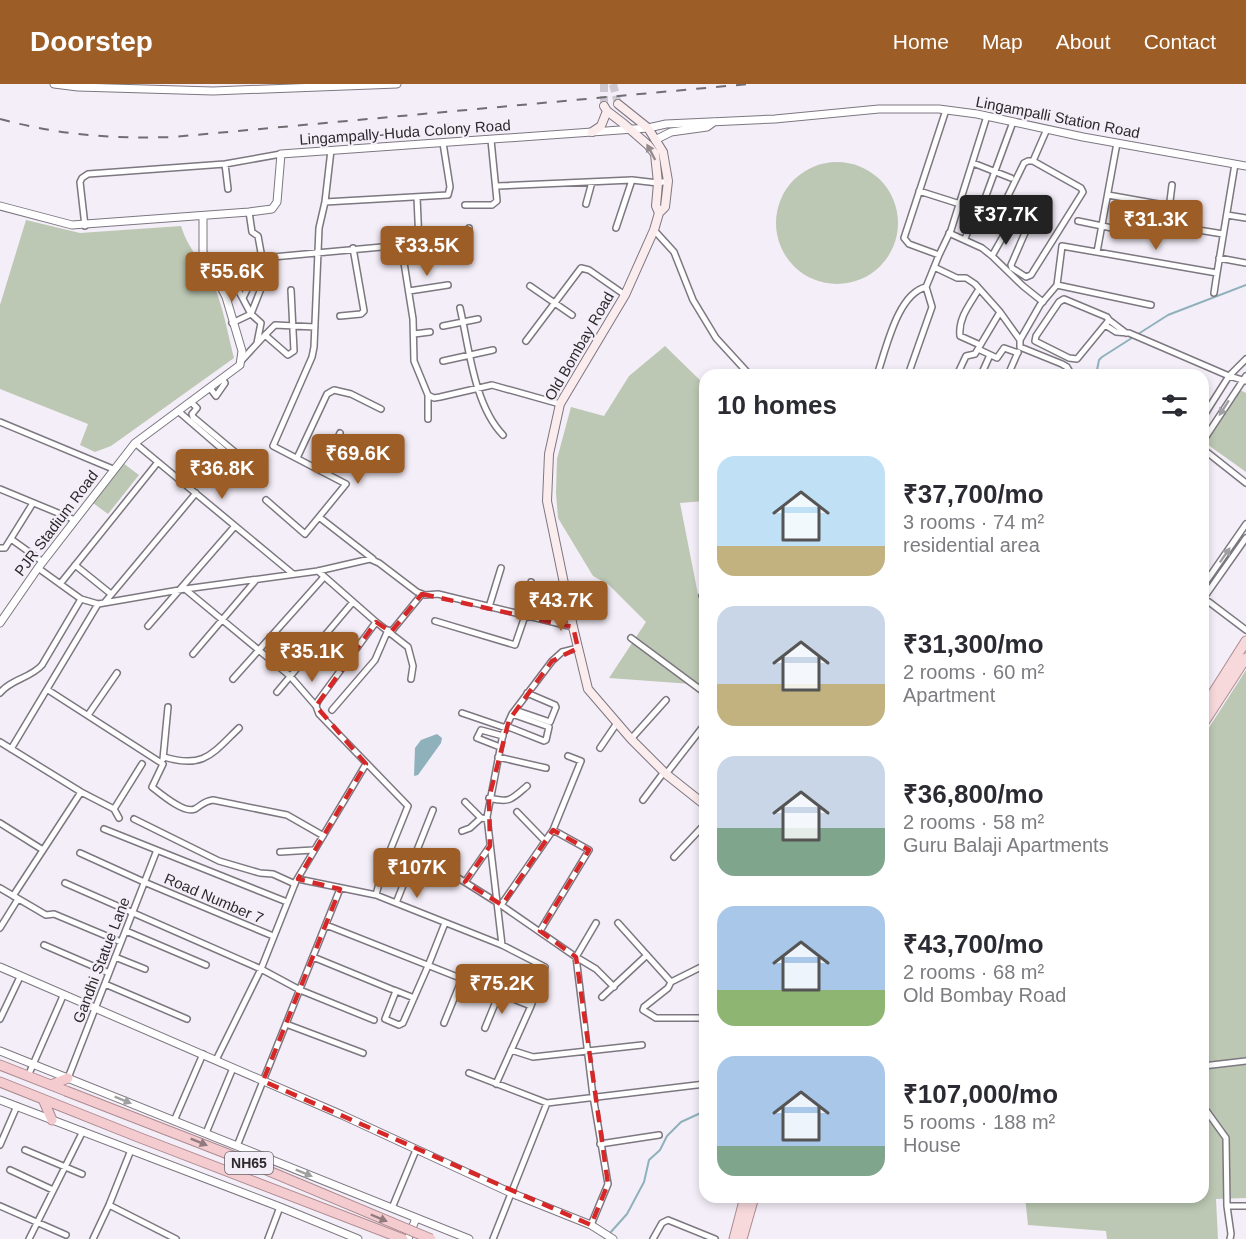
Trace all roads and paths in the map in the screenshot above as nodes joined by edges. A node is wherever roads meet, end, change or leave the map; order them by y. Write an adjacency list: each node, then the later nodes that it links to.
1 (54, 84): 3 (street)
2 (397, 84): 4 (street)
3 (78, 86): 5 (street)
4 (285, 86): 5 (street)
5 (213, 88)
6 (618, 104): 11 (main road)
7 (946, 110): 8 (street, Lingampalli Station Road); 9 (street, Lingampalli Station Road); 35 (street)
8 (987, 116): 10 (street, Lingampalli Station Road); 22 (street)
9 (714, 122): 11 (street, Lingampalli Station Road); 16 (street)
10 (1013, 122): 13 (street, Lingampalli Station Road); 26 (street)
11 (648, 128): 12 (street, Lingampally-Huda Colony Road); 16 (main road, Old Bombay Road)
12 (630, 129): 14 (street, Lingampally-Huda Colony Road); 14 (main road, Old Bombay Road); 31 (main road, Old Bombay Road, one-way to 12)
13 (1047, 129): 18 (street, Lingampalli Station Road); 21 (street)
14 (592, 132): 15 (street, Lingampally-Huda Colony Road)
15 (491, 140): 17 (street, Lingampally-Huda Colony Road); 33 (street)
16 (655, 140): 29 (main road, Old Bombay Road)
17 (443, 143): 19 (street, Lingampally-Huda Colony Road); 37 (street)
18 (1117, 143): 24 (street, Lingampalli Station Road); 36 (street)
19 (331, 150): 20 (street, Lingampally-Huda Colony Road); 38 (street)
20 (281, 154): 23 (street); 45 (street, Lingampally-Huda Colony Road)
21 (1033, 161): 52 (street); 52 (street)
22 (974, 163): 26 (street); 40 (street)
23 (225, 164): 34 (street); 54 (street)
24 (1235, 164): 25 (street, Lingampalli Station Road); 47 (street)
25 (1246, 166)
26 (995, 171): 27 (street); 63 (street)
27 (1011, 178)
28 (632, 180): 30 (street); 31 (street); 57 (street)
29 (669, 181): 31 (street); 46 (main road, Old Bombay Road)
30 (592, 182): 33 (street); 39 (street)
31 (658, 183): 46 (main road, Old Bombay Road)
32 (1172, 185): 53 (street)
33 (497, 186): 41 (street)
34 (228, 189)
35 (919, 191): 40 (street); 69 (street)
36 (1108, 195): 42 (street); 55 (street)
37 (417, 197): 38 (street); 64 (street)
38 (325, 202): 68 (street)
39 (586, 204)
40 (960, 204): 60 (street)
41 (465, 205)
42 (1164, 205)
43 (0, 206): 54 (street, Lingampally-Huda Colony Road)
44 (1037, 207): 52 (street)
45 (249, 212): 48 (street, Lingampally-Huda Colony Road); 71 (street)
46 (659, 213): 58 (main road, Old Bombay Road)
47 (1227, 215): 49 (street); 62 (street)
48 (203, 216): 54 (street, Lingampally-Huda Colony Road); 99 (street)
49 (1246, 218)
50 (1078, 221): 55 (street)
51 (1143, 221): 53 (street)
52 (1028, 225)
53 (1167, 225): 62 (street)
54 (85, 226)
55 (1102, 226): 59 (street); 67 (street)
56 (469, 228): 64 (street)
57 (616, 228)
58 (654, 230): 86 (main road, Old Bombay Road); 119 (street)
59 (1131, 232)
60 (950, 233): 63 (street); 69 (street)
61 (1005, 233): 70 (street)
62 (1223, 234): 73 (street)
63 (965, 240): 70 (street)
64 (418, 243): 65 (street)
65 (401, 244): 66 (street); 84 (street)
66 (353, 248): 68 (street); 95 (street)
67 (1097, 252): 76 (street); 79 (street)
68 (317, 253): 72 (street); 103 (street)
69 (939, 255): 75 (street)
70 (992, 256): 89 (street)
71 (262, 258): 72 (street); 87 (street)
72 (273, 258): 93 (street)
73 (1219, 258): 74 (street); 76 (street)
74 (1246, 263)
75 (934, 267): 81 (street); 82 (street)
76 (1217, 273): 85 (street)
77 (234, 282): 87 (street)
78 (448, 285): 84 (street)
79 (1057, 285): 89 (street); 90 (street)
80 (530, 286): 88 (street)
81 (926, 287): 120 (street); 121 (street)
82 (979, 288): 92 (street); 111 (street)
83 (291, 290): 100 (street)
84 (409, 291): 106 (street)
85 (1214, 293)
86 (625, 295): 88 (street); 131 (main road, Old Bombay Road)
87 (243, 298): 93 (street)
88 (554, 302): 94 (street); 109 (street)
89 (1043, 302): 108 (street)
90 (1151, 305)
91 (460, 308): 98 (street)
92 (1000, 312): 108 (street); 111 (street)
93 (251, 314): 99 (street); 110 (street)
94 (572, 315)
95 (340, 316)
96 (478, 319): 98 (street)
97 (1109, 320): 102 (street); 102 (street); 105 (street)
98 (463, 322): 101 (street); 114 (street)
99 (232, 323): 117 (street)
100 (293, 325): 103 (street); 107 (street); 107 (street)
101 (443, 326)
102 (1105, 326): 105 (street)
103 (315, 327): 142 (street)
104 (430, 332): 106 (street)
105 (1127, 333): 126 (street)
106 (414, 334): 129 (street)
107 (266, 335): 110 (street)
108 (1020, 340): 113 (street)
109 (526, 341)
110 (257, 343): 117 (street)
111 (978, 349): 115 (street); 122 (street)
112 (494, 350): 114 (street)
113 (1019, 350): 115 (street); 124 (street); 125 (street)
114 (471, 354): 118 (street); 128 (street)
115 (989, 358): 123 (street)
116 (1246, 359): 126 (street)
117 (242, 360): 130 (street, PJR Stadium Road)
118 (443, 361)
119 (743, 369)
120 (879, 369)
121 (910, 369)
122 (960, 369)
123 (984, 369)
124 (1011, 369)
125 (1068, 369)
126 (1229, 376): 127 (street); 132 (street)
127 (1245, 379): 138 (street, one-way to 138)
128 (478, 388): 129 (street); 131 (street); 139 (street)
129 (428, 395): 135 (street)
130 (191, 402): 134 (street, PJR Stadium Road); 143 (street)
131 (560, 404): 188 (main road, Old Bombay Road)
132 (1209, 408)
133 (381, 409): 142 (street)
134 (178, 411): 140 (street, PJR Stadium Road); 147 (street)
135 (428, 419)
136 (0, 422): 145 (street)
137 (340, 432): 146 (street)
138 (1209, 432)
139 (503, 435)
140 (135, 443): 144 (street); 145 (street, PJR Stadium Road)
141 (1209, 453): 148 (street)
142 (297, 458): 146 (street)
143 (262, 460)
144 (158, 462): 150 (street); 162 (street)
145 (113, 469): 154 (street, PJR Stadium Road)
146 (322, 471): 153 (street)
147 (251, 474)
148 (1246, 483)
149 (0, 489): 152 (street)
150 (196, 493): 156 (street); 173 (street)
151 (266, 500): 153 (street)
152 (33, 503): 154 (street); 158 (street)
153 (319, 517): 160 (street)
154 (75, 520): 161 (street, PJR Stadium Road)
155 (1246, 525): 167 (street, one-way to 155)
156 (235, 526): 165 (street); 172 (street)
157 (1246, 538): 175 (street)
158 (11, 539): 159 (street); 161 (street)
159 (0, 548)
160 (374, 560): 164 (street); 174 (street)
161 (40, 565): 170 (street); 185 (street, PJR Stadium Road)
162 (75, 565): 170 (street); 173 (street)
163 (501, 568): 181 (street)
164 (318, 571): 165 (street); 166 (street)
165 (293, 574): 168 (street)
166 (324, 577): 178 (street); 194 (street)
167 (1209, 577)
168 (255, 580): 171 (street); 183 (street)
169 (531, 582): 182 (street)
170 (60, 584): 176 (street)
171 (186, 589): 172 (street); 183 (street)
172 (179, 591): 177 (street); 187 (street)
173 (111, 594): 177 (street)
174 (422, 594): 181 (street); 190 (street)
175 (1209, 596)
176 (81, 599): 180 (street); 205 (street)
177 (105, 602): 180 (street)
178 (353, 602): 186 (street); 198 (street)
179 (1209, 603): 189 (street)
180 (98, 604): 202 (street)
181 (489, 607): 182 (street)
182 (525, 616): 184 (street); 188 (street)
183 (222, 620): 194 (street); 195 (street)
184 (435, 621)
185 (0, 622)
186 (376, 622): 190 (street); 208 (street)
187 (148, 626)
188 (573, 627): 193 (main road, Old Bombay Road)
189 (1246, 630)
190 (389, 631): 200 (street); 210 (street)
191 (631, 638): 201 (street)
192 (1246, 641): 204 (main road)
193 (578, 648): 206 (street); 215 (main road, Old Bombay Road)
194 (258, 651): 198 (street); 199 (street)
195 (193, 654)
196 (1246, 658): 214 (main road)
197 (117, 673): 213 (street)
198 (290, 676): 203 (street); 208 (street)
199 (233, 678)
200 (411, 679)
201 (699, 689)
202 (48, 690): 213 (street); 224 (street)
203 (277, 692)
204 (1209, 692)
205 (0, 693)
206 (527, 693): 211 (street); 211 (street)
207 (666, 700): 220 (street)
208 (316, 706): 229 (street)
209 (168, 707): 227 (street)
210 (332, 710)
211 (514, 712): 216 (street); 216 (street)
212 (462, 713): 216 (street)
213 (88, 715): 227 (street)
214 (1209, 715)
215 (617, 723): 220 (main road, Old Bombay Road); 223 (street)
216 (506, 727): 219 (street)
217 (239, 728): 227 (street)
218 (699, 731): 231 (street)
219 (503, 736): 222 (street); 222 (street)
220 (632, 739): 231 (main road, Old Bombay Road)
221 (0, 742): 224 (street)
222 (500, 747): 226 (street)
223 (600, 748)
224 (11, 749): 233 (street)
225 (568, 756): 246 (street)
226 (498, 757): 230 (street); 234 (street)
227 (163, 760): 249 (street)
228 (142, 764): 238 (street)
229 (366, 764): 249 (street); 265 (street)
230 (546, 768)
231 (665, 773): 235 (street); 236 (main road, Old Bombay Road)
232 (527, 786): 234 (street)
233 (81, 792): 238 (street); 252 (street)
234 (489, 798): 243 (street)
235 (643, 800)
236 (699, 800)
237 (465, 802): 243 (street)
238 (114, 809): 241 (street)
239 (433, 810): 256 (street)
240 (517, 812): 250 (street)
241 (119, 818)
242 (134, 819): 259 (street)
243 (484, 819): 248 (street); 251 (street)
244 (0, 823): 252 (street)
245 (104, 829): 253 (street)
246 (553, 830): 250 (street); 277 (street)
247 (699, 830): 258 (street)
248 (462, 831)
249 (322, 835): 254 (street)
250 (545, 841): 269 (street)
251 (490, 846): 261 (street); 269 (street)
252 (43, 850): 266 (street)
253 (157, 850): 260 (street, Gandhi Statue Lane); 267 (street)
254 (313, 850): 255 (street); 259 (street)
255 (280, 852)
256 (417, 852): 261 (street); 268 (street)
257 (80, 853): 260 (street, Road Number 7)
258 (674, 857)
259 (296, 881): 264 (street); 267 (street)
260 (144, 882): 270 (street, Gandhi Statue Lane); 278 (street, Road Number 7)
261 (465, 882): 269 (street)
262 (65, 883): 270 (street)
263 (0, 889): 266 (street)
264 (340, 889): 265 (street); 274 (street)
265 (376, 895): 268 (street)
266 (15, 898): 275 (street); 279 (street)
267 (287, 902): 278 (street)
268 (396, 903): 271 (street)
269 (500, 904): 277 (street); 281 (street)
270 (132, 914): 276 (street, Gandhi Statue Lane); 291 (street)
271 (445, 922): 281 (street); 287 (street)
272 (596, 923): 285 (street)
273 (618, 923): 282 (street)
274 (326, 925): 284 (street); 287 (street)
275 (0, 928)
276 (126, 931): 279 (street, Gandhi Statue Lane); 286 (street)
277 (540, 931): 285 (street)
278 (273, 936): 291 (street)
279 (121, 942): 283 (street, Gandhi Statue Lane)
280 (44, 945): 292 (street)
281 (502, 945): 304 (street)
282 (647, 955): 295 (street); 297 (street)
283 (116, 957): 290 (street); 292 (street, Gandhi Statue Lane)
284 (313, 957): 298 (street); 299 (street)
285 (576, 957): 297 (street); 317 (street)
286 (206, 965)
287 (428, 966): 294 (street); 303 (street)
288 (0, 968): 293 (street)
289 (699, 968): 295 (street)
290 (145, 969)
291 (261, 969): 298 (street); 320 (street)
292 (109, 973): 296 (street, Gandhi Statue Lane)
293 (20, 977): 301 (street); 306 (street)
294 (462, 979): 300 (street); 311 (street)
295 (671, 982): 307 (street)
296 (105, 984): 305 (street, Gandhi Statue Lane); 309 (street)
297 (614, 987): 302 (street)
298 (300, 990): 310 (street); 312 (street)
299 (393, 990): 303 (street); 303 (street)
300 (499, 994): 304 (street); 313 (street)
301 (63, 996): 305 (street); 322 (street)
302 (602, 997)
303 (414, 998)
304 (531, 1006): 315 (street)
305 (95, 1009): 319 (street); 328 (street, Gandhi Statue Lane)
306 (2, 1011): 308 (street)
307 (699, 1018)
308 (0, 1019)
309 (187, 1019)
310 (374, 1020)
311 (444, 1023)
312 (286, 1024): 318 (street); 329 (street)
313 (485, 1028)
314 (642, 1045): 317 (street)
315 (512, 1050): 317 (street); 331 (street)
316 (0, 1051): 322 (street)
317 (588, 1052): 334 (street)
318 (363, 1053)
319 (202, 1054): 320 (street); 341 (street)
320 (216, 1060): 325 (street)
321 (1246, 1061): 324 (street)
322 (33, 1064): 327 (street); 328 (street)
323 (0, 1065): 327 (highway, NH65)
324 (1209, 1065)
325 (233, 1068): 329 (street); 343 (street)
326 (469, 1073): 331 (street)
327 (28, 1076): 332 (highway, NH65)
328 (68, 1078): 332 (highway); 341 (street, one-way to 341)
329 (263, 1081): 347 (street); 350 (street)
330 (0, 1082): 335 (highway, NH65)
331 (496, 1084): 337 (street)
332 (51, 1085): 377 (highway, NH65, one-way to 377, bridge)
333 (699, 1085): 334 (street)
334 (593, 1096): 337 (street); 345 (street)
335 (44, 1099): 340 (highway); 375 (highway, NH65)
336 (0, 1100): 338 (street)
337 (547, 1103): 355 (street)
338 (16, 1106): 340 (street); 346 (street)
339 (1209, 1114): 360 (street)
340 (52, 1120): 342 (street)
341 (174, 1121): 343 (street)
342 (83, 1131): 349 (street); 351 (street)
343 (206, 1133): 347 (street)
344 (659, 1135): 345 (street)
345 (600, 1144): 366 (street)
346 (0, 1145)
347 (237, 1146): 363 (street, one-way to 363)
348 (24, 1150): 351 (street)
349 (131, 1150): 358 (street); 362 (street)
350 (416, 1150): 355 (street); 363 (street)
351 (65, 1167): 353 (street); 354 (street)
352 (10, 1170): 354 (street)
353 (82, 1174)
354 (53, 1190): 365 (street)
355 (510, 1193): 366 (street); 379 (street)
356 (743, 1203): 382 (main road)
357 (752, 1203): 383 (main road)
358 (109, 1205): 371 (street); 372 (street)
359 (0, 1206): 365 (street)
360 (1227, 1206): 361 (street); 384 (street)
361 (1246, 1206)
362 (280, 1207): 368 (street); 373 (street)
363 (392, 1208): 364 (street)
364 (416, 1218): 376 (street); 378 (street)
365 (37, 1222): 367 (street); 370 (street)
366 (593, 1226): 369 (street)
367 (66, 1235)
368 (344, 1237): 374 (street)
369 (613, 1238)
370 (29, 1239)
371 (93, 1239)
372 (176, 1239)
373 (268, 1239)
374 (358, 1239)
375 (404, 1239)
376 (408, 1239)
377 (430, 1239)
378 (469, 1239)
379 (493, 1239)
380 (653, 1239): 381 (street)
381 (715, 1239)
382 (734, 1239)
383 (742, 1239)
384 (1230, 1239)

